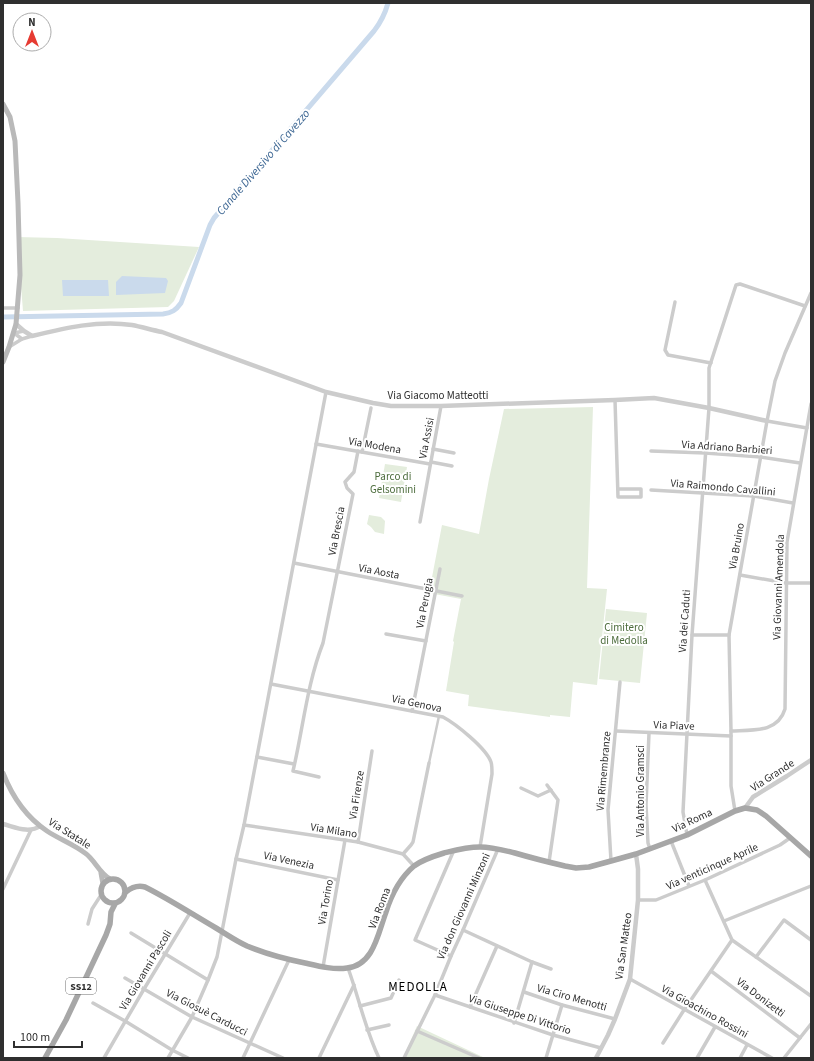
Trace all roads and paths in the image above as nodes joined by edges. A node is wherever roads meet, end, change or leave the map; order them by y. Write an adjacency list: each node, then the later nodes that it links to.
1 (3, 104): 6 (main road)
2 (811, 293): 4 (street, Via Bruino)
3 (675, 302): 14 (street)
4 (805, 306): 14 (street, Via dei Caduti); 21 (street, Via Bruino)
5 (3, 308): 6 (street)
6 (18, 310): 7 (main road)
7 (16, 323): 8 (street); 9 (main road)
8 (24, 331): 9 (street); 10 (street)
9 (14, 333): 11 (street); 12 (main road)
10 (32, 336): 11 (street); 15 (street, Via Giacomo Matteotti)
11 (22, 339): 12 (street)
12 (9, 347): 13 (main road)
13 (3, 362)
14 (710, 364): 20 (street, Via dei Caduti)
15 (326, 392): 18 (street, Via Giacomo Matteotti); 23 (street)
16 (615, 400): 18 (street, Via Giacomo Matteotti); 20 (street, Via Giacomo Matteotti); 34 (street)
17 (811, 404): 22 (street, Via Giovanni Amendola)
18 (441, 406): 24 (street, Via Assisi)
19 (371, 408): 27 (street)
20 (709, 408): 21 (street, Via Giacomo Matteotti); 29 (street, Via dei Caduti)
21 (767, 421): 22 (street, Via Giacomo Matteotti); 30 (street, Via Bruino)
22 (806, 428): 32 (street, Via Giovanni Amendola)
23 (316, 444): 25 (street, Via Modena); 40 (street)
24 (433, 449): 28 (street); 31 (street, Via Assisi)
25 (358, 451): 27 (street, Via Modena); 42 (street, Via Brescia)
26 (651, 451): 29 (street, Via Adriano Barbieri)
27 (362, 452): 31 (street, Via Modena)
28 (454, 453)
29 (705, 453): 30 (street, Via Adriano Barbieri); 36 (street, Via dei Caduti)
30 (761, 457): 32 (street, Via Adriano Barbieri); 37 (street, Via Bruino)
31 (430, 463): 33 (street, Via Modena); 39 (street, Via Assisi)
32 (800, 463): 38 (street, Via Giovanni Amendola)
33 (452, 466)
34 (618, 489): 34 (street)
35 (651, 490): 36 (street, Via Raimondo Cavallini)
36 (702, 493): 37 (street, Via Raimondo Cavallini); 49 (street, Via dei Caduti)
37 (754, 496): 38 (street, Via Raimondo Cavallini); 43 (street, Via Bruino)
38 (793, 503): 44 (street, Via Giovanni Amendola)
39 (420, 522)
40 (294, 564): 42 (street, Via Aosta); 53 (street)
41 (440, 569): 46 (street, Via Perugia)
42 (338, 572): 46 (street, Via Aosta); 54 (street)
43 (740, 575): 44 (street); 50 (street, Via Bruino)
44 (786, 583): 45 (street); 58 (street, Via Giovanni Amendola)
45 (811, 583)
46 (435, 592): 47 (street, Via Aosta); 51 (street, Via Perugia)
47 (462, 596)
48 (386, 634): 51 (street, Via Perugia)
49 (692, 635): 50 (street); 60 (street, Via dei Caduti)
50 (729, 635): 58 (street, Via Bruino)
51 (426, 641): 55 (street, Via Perugia)
52 (620, 682): 57 (street, Via Rimembranze)
53 (271, 684): 54 (street, Via Genova); 63 (street)
54 (309, 692): 55 (street, Via Genova); 66 (street)
55 (412, 711): 56 (street, Via Genova)
56 (438, 716): 65 (street); 83 (street, Via Genova)
57 (616, 731): 59 (street, Via Piave); 92 (street, Via Rimembranze)
58 (731, 731): 61 (street, Via Bruino)
59 (649, 733): 60 (street, Via Piave); 85 (street, Via Antonio Gramsci)
60 (688, 734): 61 (street, Via Piave); 78 (street, Via dei Caduti)
61 (731, 736): 73 (street, Via Bruino)
62 (372, 751): 82 (street, Via Firenze)
63 (257, 757): 66 (street); 75 (street)
64 (811, 760): 72 (street, Via Grande)
65 (429, 763): 87 (street)
66 (294, 764): 68 (street)
67 (3, 773): 76 (main road, Via Statale)
68 (319, 777)
69 (547, 785): 71 (street)
70 (522, 788): 71 (street)
71 (551, 790): 91 (street)
72 (745, 808): 73 (main road, Via Roma); 79 (main road)
73 (734, 811): 78 (main road, Via Roma)
74 (3, 824): 77 (street)
75 (244, 825): 80 (street, Via Milano); 90 (street)
76 (40, 826): 77 (street); 94 (main road, Via Statale)
77 (31, 830): 103 (street)
78 (686, 835): 81 (main road, Via Roma)
79 (790, 838): 89 (main road); 97 (street, Via venticinque Aprile)
80 (346, 840): 82 (street, Via Milano); 96 (street, Via Torino)
81 (671, 841): 85 (main road, Via Roma); 100 (street)
82 (358, 842): 87 (street, Via Milano)
83 (480, 847): 84 (main road, Via Roma); 86 (main road, Via Roma)
84 (498, 849): 91 (main road, Via Roma); 113 (street, Via don Giovanni Minzoni)
85 (650, 849): 88 (main road, Via Roma)
86 (454, 850): 93 (main road, Via Roma); 120 (street)
87 (403, 854): 93 (street)
88 (636, 854): 92 (main road, Via Roma); 106 (street, Via San Matteo)
89 (811, 856)
90 (236, 859): 96 (street, Via Venezia); 114 (street)
91 (549, 862): 92 (main road, Via Roma)
92 (612, 862)
93 (414, 866): 125 (main road, Via Roma)
94 (101, 872): 95 (main road, Via Statale); 98 (main road, Via Statale)
95 (110, 879): 98 (main road); 99 (main road)
96 (338, 880): 124 (street, Via Torino)
97 (705, 880): 100 (street, Via venticinque Aprile); 111 (street)
98 (103, 884): 105 (main road)
99 (123, 884): 102 (main road, Via Roma); 104 (main road)
100 (689, 886): 106 (street, Via venticinque Aprile)
101 (811, 886): 111 (street)
102 (134, 887): 104 (main road); 110 (main road, Via Roma)
103 (3, 889)
104 (126, 892): 108 (main road)
105 (101, 895): 107 (main road); 112 (street)
106 (638, 900): 129 (street, Via San Matteo)
107 (107, 902): 108 (main road); 109 (main road)
108 (115, 904): 109 (main road)
109 (111, 912): 158 (main road, SS12)
110 (190, 913): 114 (main road, Via Roma); 119 (street, Via Giovanni Pascoli)
111 (724, 921): 116 (street)
112 (88, 924)
113 (463, 930): 118 (street); 120 (street, Via don Giovanni Minzoni)
114 (222, 932): 122 (main road, Via Roma); 130 (street)
115 (130, 933): 119 (street)
116 (732, 940): 121 (street); 127 (street)
117 (811, 940): 121 (street)
118 (497, 946): 123 (street); 140 (street)
119 (165, 954): 130 (street); 133 (street, Via Giovanni Pascoli)
120 (451, 956): 135 (street, Via don Giovanni Minzoni)
121 (756, 957): 136 (street)
122 (290, 960): 124 (main road, Via Roma); 154 (street)
123 (532, 962): 126 (street); 134 (street)
124 (323, 967): 125 (main road, Via Roma)
125 (348, 968): 132 (street)
126 (551, 969)
127 (711, 971): 141 (street); 152 (street, Via Donizetti)
128 (125, 978): 133 (street, Via Giosuè Carducci)
129 (630, 979): 141 (street, Via Gioachino Rossini); 143 (street, Via San Matteo)
130 (208, 980): 142 (street)
131 (399, 980): 139 (street)
132 (354, 984): 139 (street); 164 (street)
133 (144, 989): 142 (street, Via Giosuè Carducci); 144 (street, Via Giovanni Pascoli)
134 (524, 992): 138 (street, Via Ciro Menotti); 145 (street)
135 (435, 995): 140 (street, Via Giuseppe Di Vittorio); 150 (street, Via don Giovanni Minzoni)
136 (811, 996)
137 (93, 1003): 144 (street)
138 (562, 1005): 143 (street, Via Ciro Menotti); 151 (street)
139 (360, 1006): 149 (street)
140 (470, 1008): 145 (street, Via Giuseppe Di Vittorio)
141 (684, 1010): 148 (street, Via Gioachino Rossini); 153 (street)
142 (192, 1017): 154 (street, Via Giosuè Carducci); 157 (street)
143 (615, 1019): 156 (street, Via San Matteo)
144 (125, 1021): 157 (street); 159 (street, Via Giovanni Pascoli)
145 (514, 1023): 151 (street, Via Giuseppe Di Vittorio)
146 (811, 1024): 152 (street)
147 (389, 1025): 149 (street)
148 (715, 1027): 155 (street, Via Gioachino Rossini); 170 (street)
149 (367, 1030): 165 (street)
150 (417, 1031): 166 (street, Via don Giovanni Minzoni); 167 (street)
151 (553, 1035): 156 (street, Via Giuseppe Di Vittorio); 168 (street)
152 (800, 1038): 173 (street)
153 (663, 1043)
154 (250, 1044): 162 (street); 163 (street, Via Giosuè Carducci)
155 (747, 1045): 171 (street); 172 (street, Via Gioachino Rossini)
156 (601, 1048): 169 (street, Via San Matteo)
157 (172, 1050): 160 (street); 161 (street)
158 (45, 1058)
159 (104, 1058)
160 (168, 1058)
161 (188, 1058)
162 (243, 1058)
163 (283, 1058)
164 (319, 1058)
165 (379, 1058)
166 (404, 1058)
167 (478, 1058)
168 (546, 1058)
169 (596, 1058)
170 (697, 1058)
171 (740, 1058)
172 (772, 1058)
173 (784, 1058)

